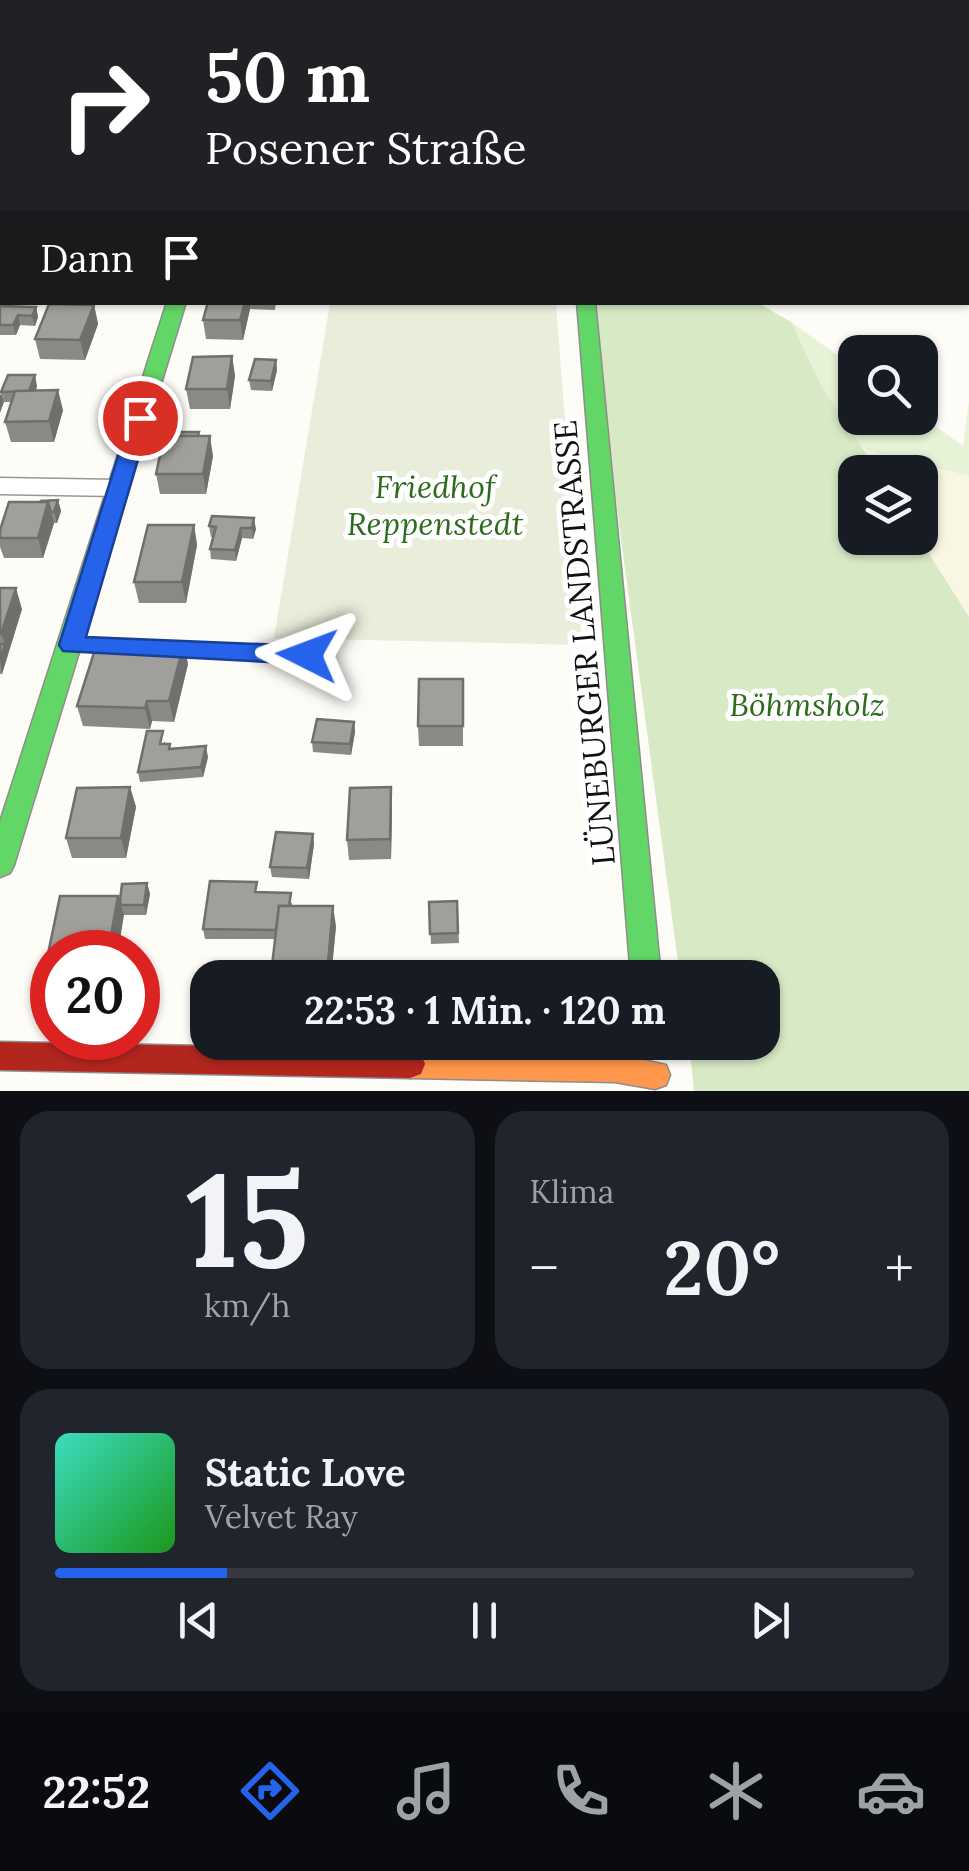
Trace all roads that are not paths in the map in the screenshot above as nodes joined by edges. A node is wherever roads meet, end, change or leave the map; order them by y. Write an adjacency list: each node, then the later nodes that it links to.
1 (176, 305): 4 (street)
2 (586, 305): 8 (street, LÜNEBURGER LANDSTRASSE)
3 (0, 486): 4 (street)
4 (118, 488): 7 (street)
5 (147, 648): 6 (lane)
6 (307, 655)
7 (0, 866)
8 (644, 960)
9 (0, 1056): 10 (street)
10 (655, 1075)

